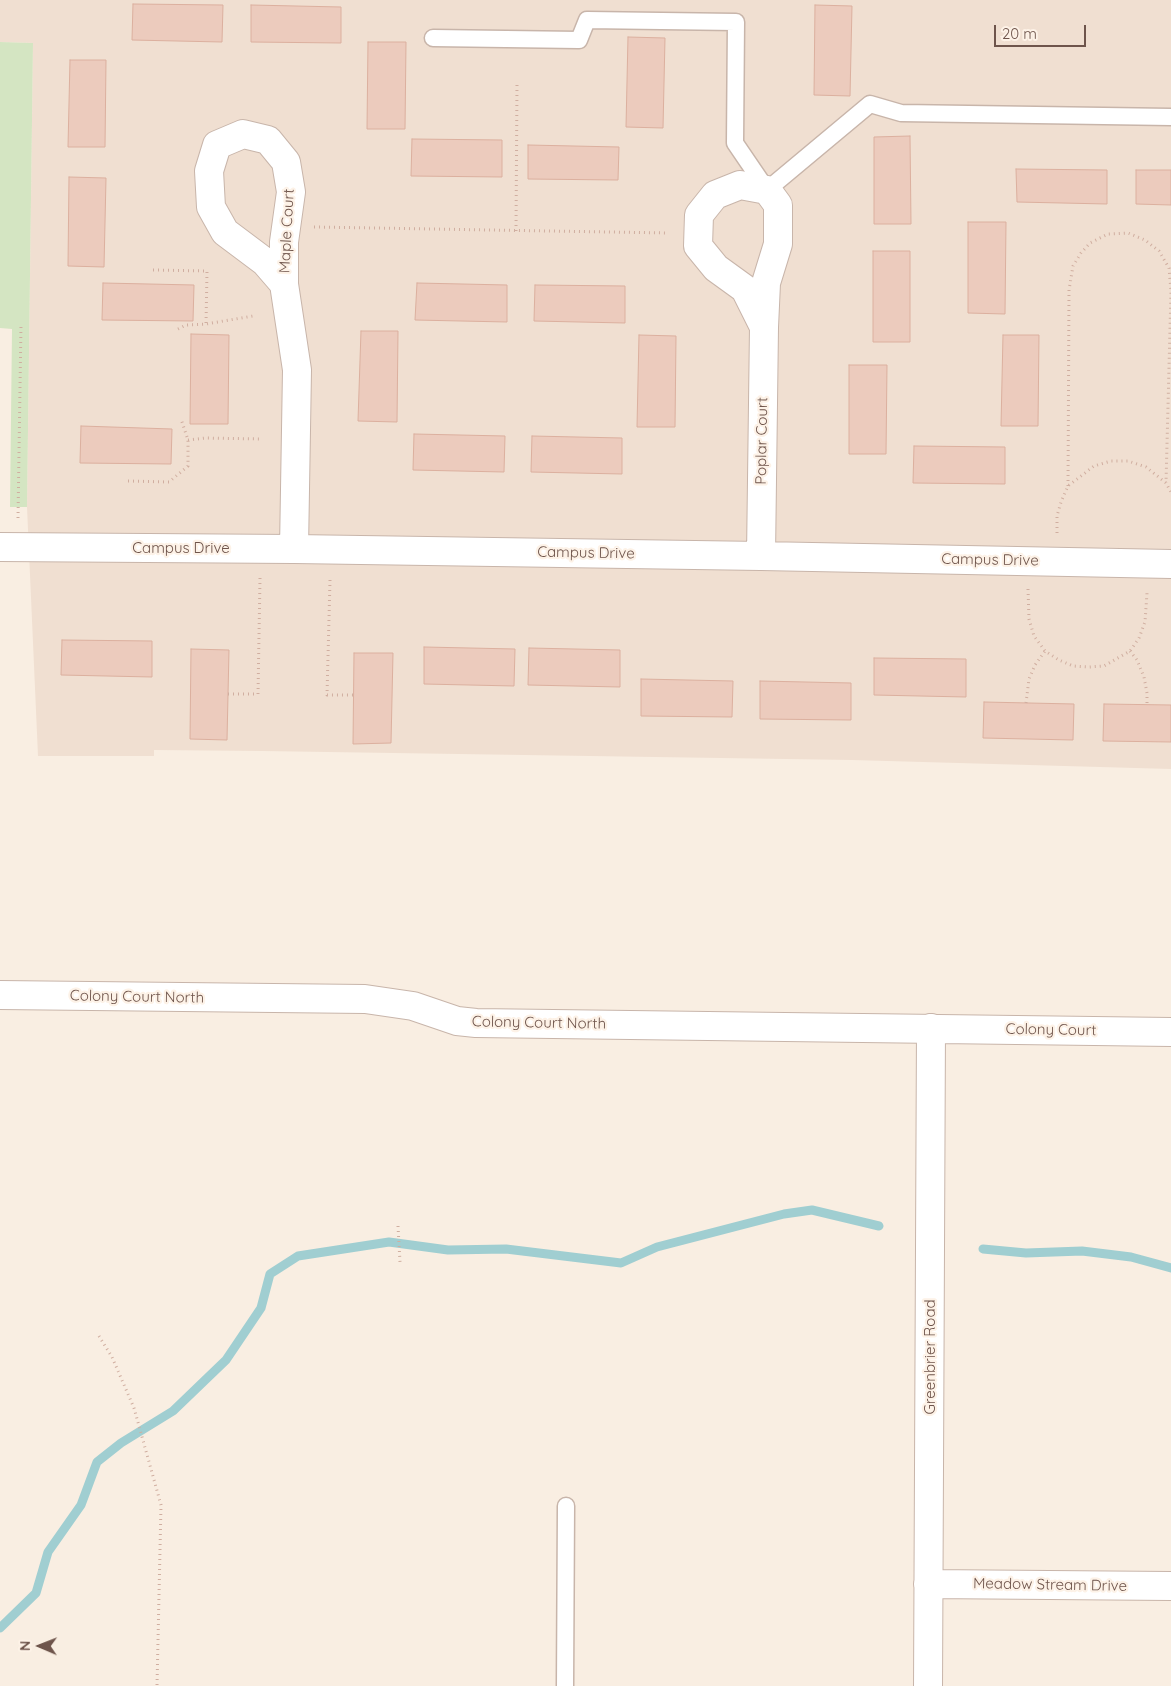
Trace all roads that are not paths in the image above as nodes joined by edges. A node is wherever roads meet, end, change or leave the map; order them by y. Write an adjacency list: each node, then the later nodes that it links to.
1 (433, 38): 3 (lane)
2 (1171, 117): 3 (lane)
3 (767, 190): 5 (street, Poplar Court); 5 (street, Poplar Court)
4 (284, 284): 4 (street, Maple Court); 7 (street, Maple Court)
5 (764, 327): 8 (street, Poplar Court)
6 (0, 547): 7 (street, Campus Drive)
7 (294, 549): 8 (street, Campus Drive)
8 (761, 556): 9 (street, Campus Drive)
9 (1171, 564)
10 (0, 995): 11 (street, Colony Court North)
11 (931, 1028): 12 (street, Colony Court); 14 (street, Greenbrier Road)
12 (1171, 1032)
13 (566, 1506): 16 (lane)
14 (928, 1584): 15 (street, Meadow Stream Drive); 17 (street, Greenbrier Road)
15 (1171, 1586)
16 (565, 1686)
17 (928, 1686)

